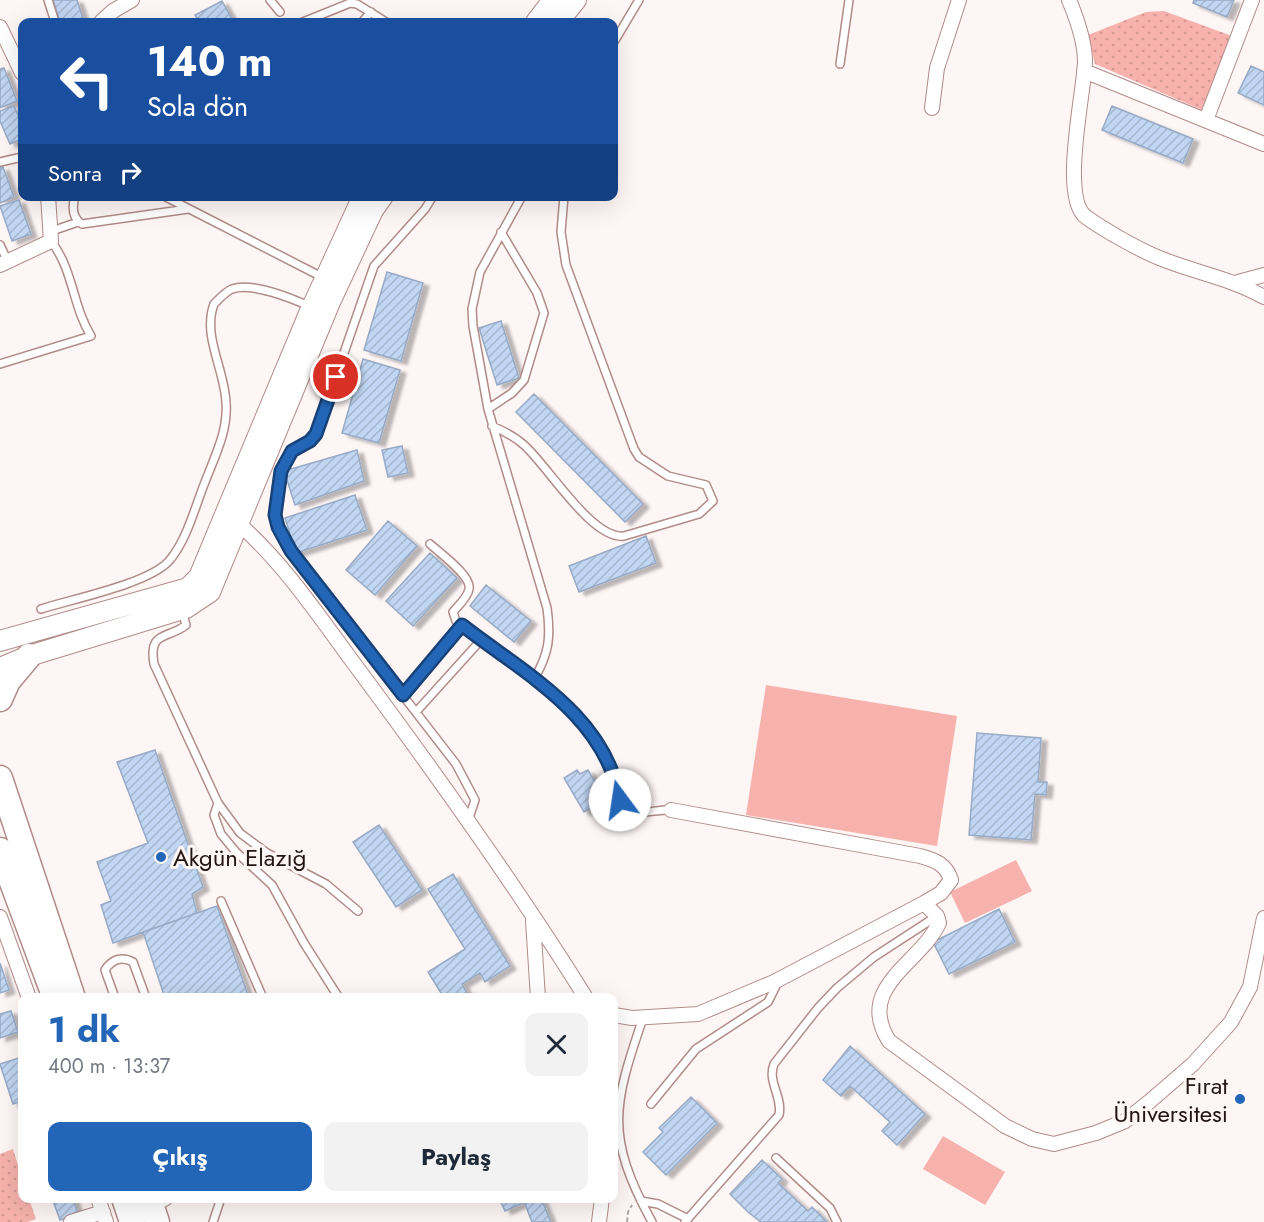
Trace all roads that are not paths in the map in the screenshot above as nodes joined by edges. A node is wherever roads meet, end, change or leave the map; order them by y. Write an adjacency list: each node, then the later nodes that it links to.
1 (48, 0): 14 (lane)
2 (132, 0): 11 (street)
3 (270, 0): 12 (lane)
4 (553, 0): 19 (main road)
5 (576, 0): 20 (main road)
6 (639, 0): 22 (lane)
7 (849, 0): 23 (lane)
8 (959, 0): 26 (street)
9 (1069, 0): 25 (street)
10 (1252, 0): 27 (street)
11 (111, 5): 15 (street)
12 (280, 12)
13 (371, 12): 16 (lane); 17 (lane); 18 (lane)
14 (54, 18)
15 (103, 18)
16 (312, 18)
17 (366, 18)
18 (380, 18)
19 (539, 18)
20 (561, 18)
21 (0, 27): 24 (street)
22 (618, 35)
23 (840, 64)
24 (18, 65)
25 (1084, 70): 27 (street); 47 (street)
26 (932, 108)
27 (1206, 120): 28 (street)
28 (1264, 144)
29 (18, 158): 30 (lane)
30 (0, 162)
31 (48, 201): 42 (street)
32 (74, 201): 40 (lane)
33 (173, 201): 39 (lane)
34 (361, 201): 46 (main road)
35 (380, 201): 46 (main road)
36 (430, 201): 63 (lane)
37 (519, 201): 41 (lane)
38 (564, 201): 52 (lane)
39 (188, 209): 40 (lane); 46 (lane)
40 (78, 222): 42 (lane)
41 (501, 232): 51 (lane); 51 (lane)
42 (50, 237): 44 (street); 50 (lane)
43 (0, 245): 44 (lane)
44 (4, 264)
45 (1264, 274): 47 (street)
46 (331, 282): 49 (main road)
47 (1238, 282): 48 (street)
48 (1264, 297)
49 (319, 311): 53 (main road); 55 (main road); 56 (lane)
50 (0, 364)
51 (488, 409): 52 (lane)
52 (492, 426): 62 (lane)
53 (238, 523): 55 (main road); 69 (street)
54 (430, 544): 57 (lane)
55 (177, 601): 59 (main road); 60 (main road); 67 (lane)
56 (41, 609)
57 (462, 625): 58 (lane); 63 (lane)
58 (482, 640): 62 (lane); 65 (lane)
59 (0, 641)
60 (29, 656): 61 (main road); 64 (highway)
61 (0, 668)
62 (534, 679): 68 (lane)
63 (403, 695): 65 (lane)
64 (0, 699)
65 (416, 712): 69 (lane)
66 (0, 778): 82 (highway)
67 (218, 803): 73 (lane); 86 (lane)
68 (671, 810): 72 (street)
69 (468, 821): 77 (street)
70 (0, 850): 81 (highway)
71 (221, 902): 85 (lane)
72 (924, 903): 74 (street); 79 (street)
73 (358, 910)
74 (937, 916): 76 (street); 98 (lane)
75 (0, 917): 78 (street)
76 (1264, 918)
77 (533, 919): 87 (street); 88 (street)
78 (6, 953): 80 (street)
79 (779, 979): 90 (street); 91 (lane)
80 (26, 993)
81 (53, 993)
82 (71, 993)
83 (113, 993): 84 (lane)
84 (144, 993)
85 (261, 993)
86 (336, 993)
87 (538, 993)
88 (583, 993)
89 (618, 1015): 90 (street)
90 (643, 1018): 93 (lane)
91 (651, 1104)
92 (776, 1158): 104 (lane)
93 (640, 1199): 98 (lane); 103 (lane)
94 (126, 1203): 100 (highway)
95 (219, 1203): 101 (lane)
96 (601, 1203): 102 (street)
97 (102, 1211): 99 (street)
98 (686, 1220)
99 (71, 1222)
100 (132, 1222)
101 (213, 1222)
102 (599, 1222)
103 (652, 1222)
104 (837, 1222)

